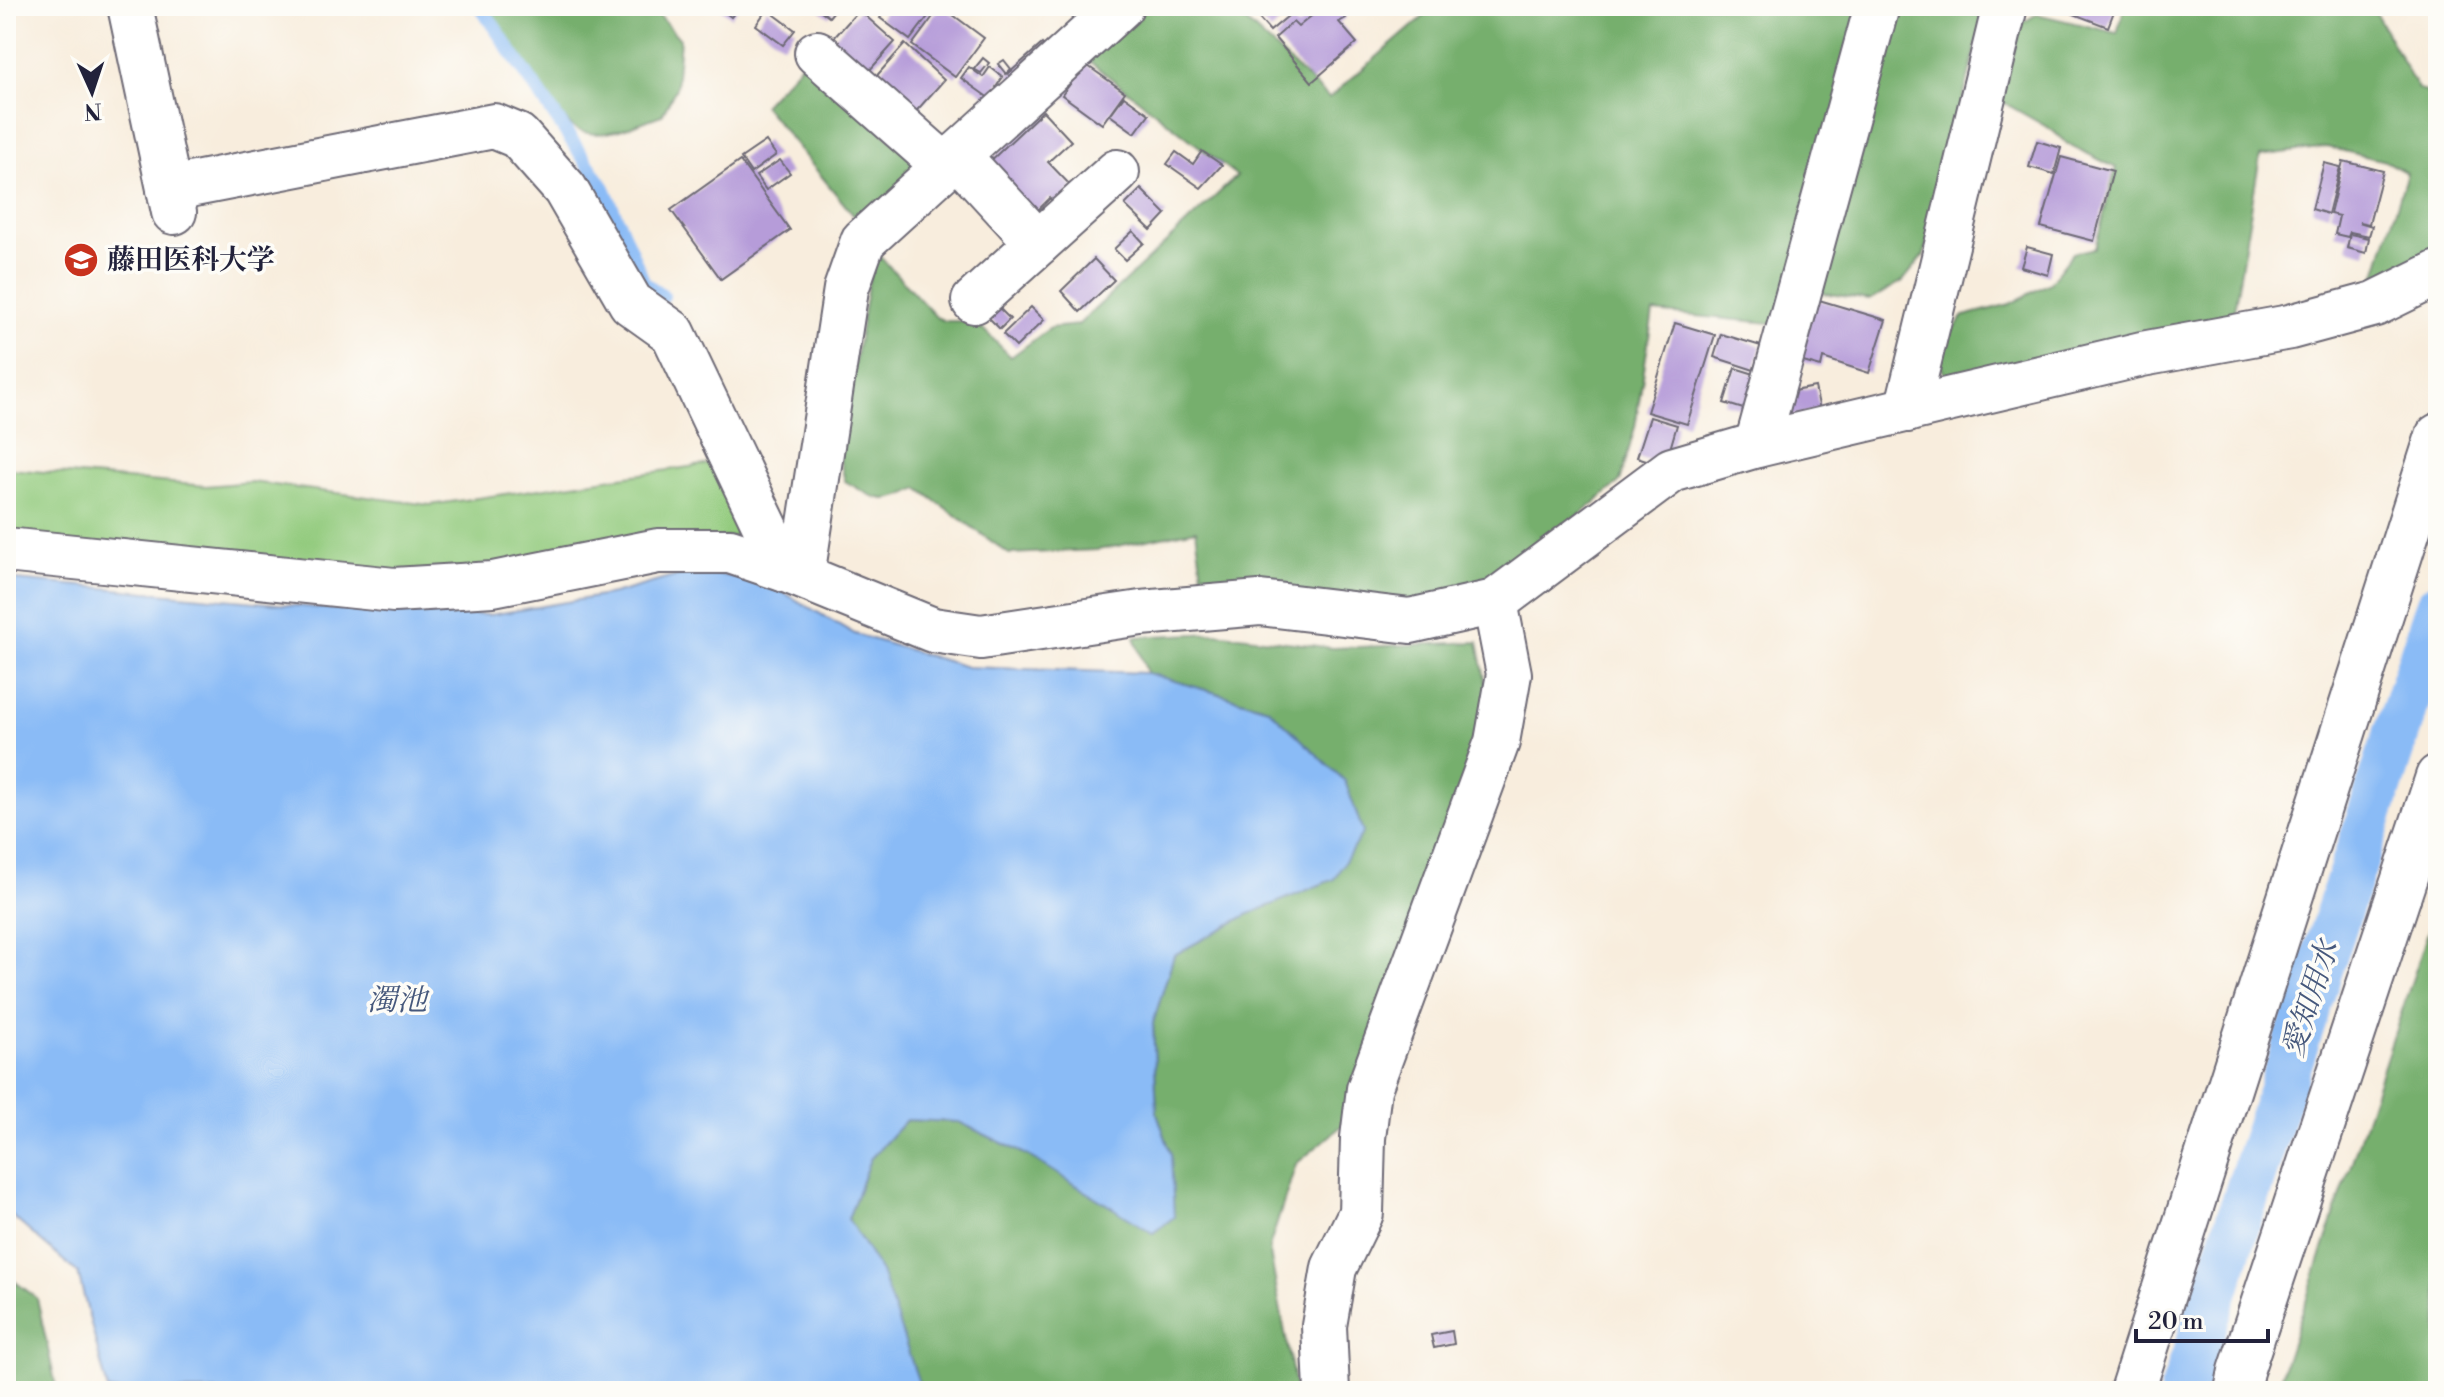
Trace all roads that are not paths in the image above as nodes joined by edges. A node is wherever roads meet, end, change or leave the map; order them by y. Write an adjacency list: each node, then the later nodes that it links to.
1 (130, 6): 15 (street)
2 (1877, 6): 13 (street)
3 (2005, 6): 11 (street)
4 (1107, 10): 6 (street)
5 (817, 53): 6 (street)
6 (951, 160): 8 (street); 15 (street)
7 (1117, 172): 8 (street)
8 (1038, 243): 10 (street)
9 (2438, 273): 11 (street)
10 (974, 301)
11 (1907, 410): 13 (street)
12 (2438, 436): 19 (street)
13 (1757, 445): 16 (street)
14 (6, 550): 15 (street)
15 (794, 573): 16 (street)
16 (1495, 602): 18 (street)
17 (2438, 777): 20 (street)
18 (1327, 1391)
19 (2132, 1391)
20 (2237, 1391)

